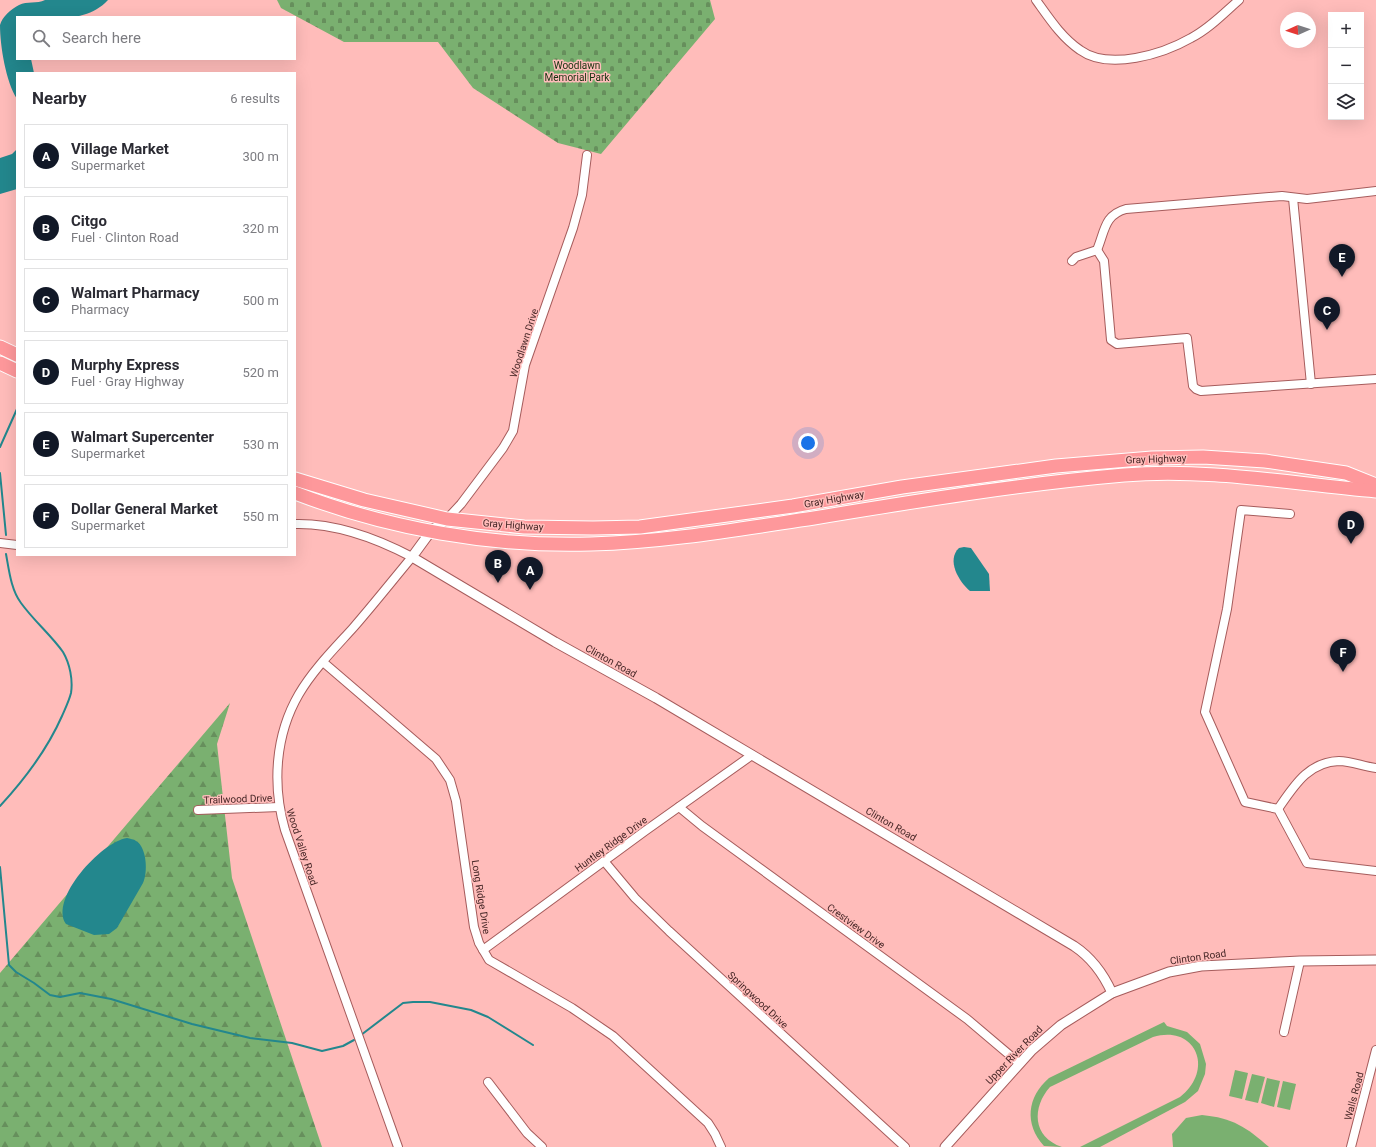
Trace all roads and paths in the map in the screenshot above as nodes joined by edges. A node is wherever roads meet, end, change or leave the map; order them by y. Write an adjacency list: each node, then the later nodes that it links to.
1 (1036, 0): 2 (street)
2 (1236, 1)
3 (587, 155): 19 (street, Woodlawn Drive)
4 (1376, 191): 5 (street)
5 (1293, 198): 6 (street); 13 (street)
6 (1097, 250): 7 (street); 13 (street)
7 (1072, 261)
8 (0, 347): 9 (highway)
9 (16, 355)
10 (0, 363): 11 (highway)
11 (16, 371)
12 (1376, 379): 13 (street)
13 (1311, 384)
14 (296, 479): 19 (highway, Gray Highway)
15 (1376, 485): 19 (highway, Gray Highway)
16 (1376, 491): 21 (highway, Gray Highway)
17 (296, 493): 21 (highway, Gray Highway)
18 (1290, 514): 30 (street)
19 (447, 519): 21 (street)
20 (296, 524): 24 (street)
21 (431, 532): 24 (street)
22 (0, 543): 23 (street)
23 (16, 545)
24 (412, 557): 25 (street, Wood Valley Road); 26 (street, Clinton Road)
25 (323, 662): 28 (street, Wood Valley Road); 34 (street, Long Ridge Drive)
26 (752, 755): 29 (street, Huntley Ridge Drive); 37 (street, Clinton Road)
27 (1376, 768): 30 (street)
28 (279, 807): 31 (street, Trailwood Drive); 43 (street, Wood Valley Road)
29 (679, 807): 32 (street, Huntley Ridge Drive); 41 (street, Crestview Drive)
30 (1278, 809): 33 (street)
31 (198, 810)
32 (604, 861): 34 (street, Huntley Ridge Drive); 46 (street, Springwood Drive)
33 (1376, 870)
34 (483, 950): 45 (street, Long Ridge Drive)
35 (1376, 960): 36 (street, Clinton Road)
36 (1300, 961): 37 (street, Clinton Road); 38 (street)
37 (1112, 993): 41 (street, Upper River Road)
38 (1284, 1032)
39 (1376, 1050): 40 (street, Walls Road)
40 (1374, 1062): 48 (street, Walls Road)
41 (1019, 1063): 47 (street, Upper River Road)
42 (488, 1082): 44 (street)
43 (398, 1147)
44 (542, 1147)
45 (721, 1147)
46 (905, 1147)
47 (945, 1147)
48 (1351, 1147)

